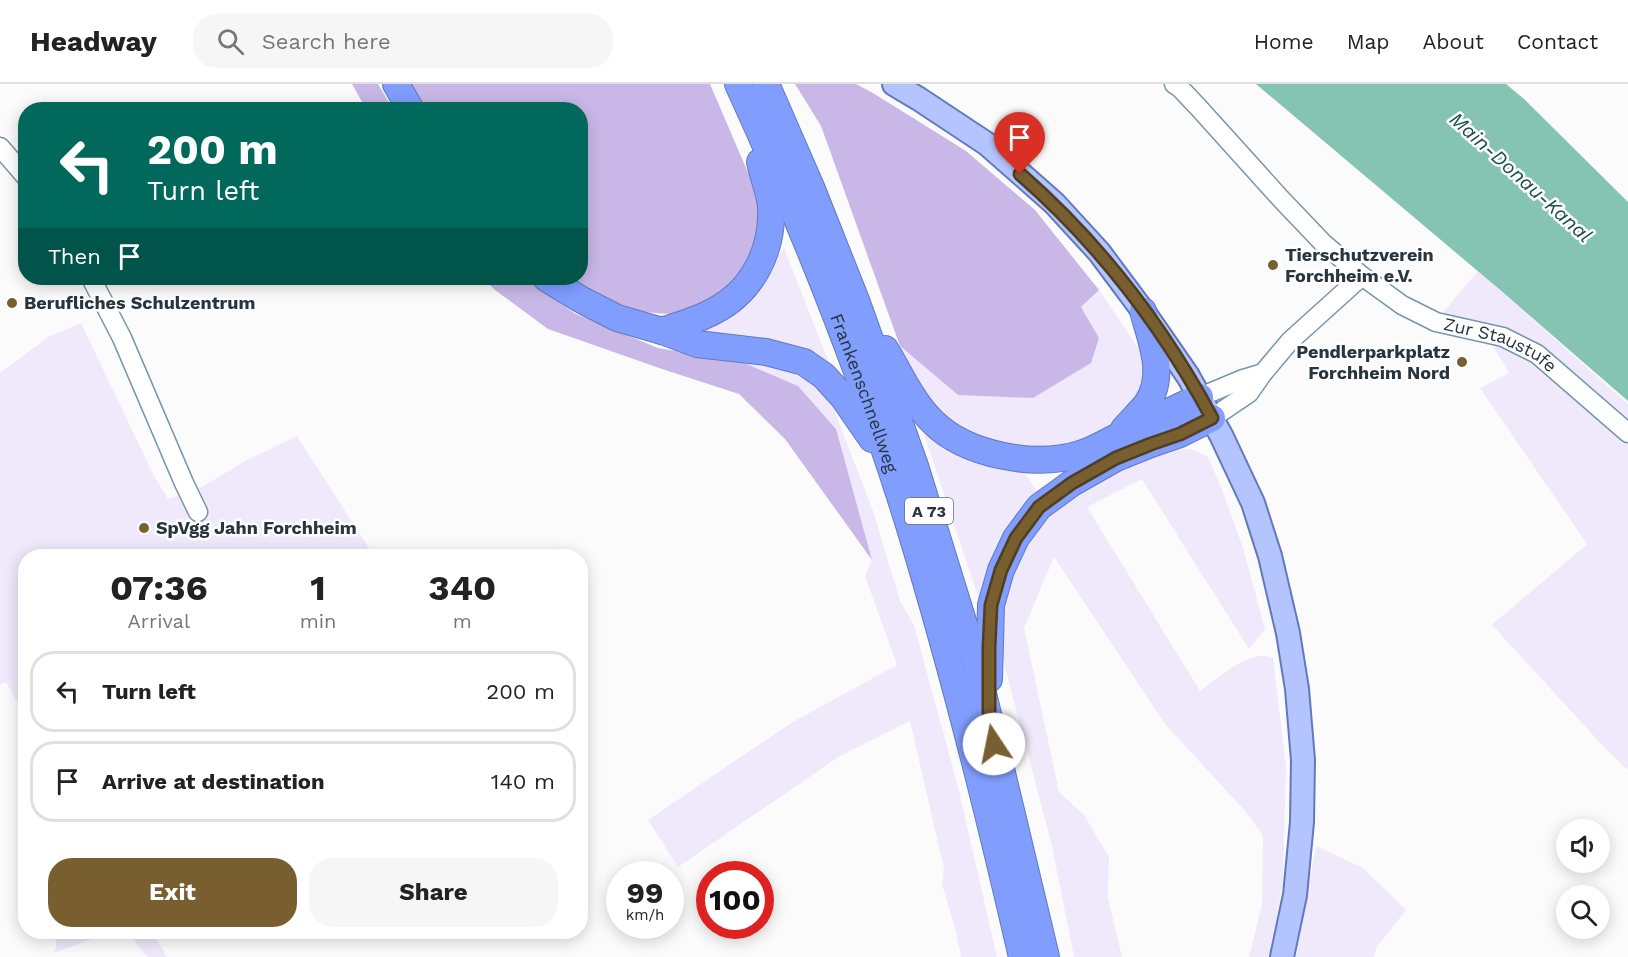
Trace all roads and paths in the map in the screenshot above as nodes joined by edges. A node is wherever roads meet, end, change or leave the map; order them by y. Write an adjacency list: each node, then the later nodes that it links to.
1 (396, 84): 6 (highway)
2 (738, 84): 7 (highway, Frankenschnellweg / A 73)
3 (766, 84): 13 (highway, Frankenschnellweg / A 73)
4 (894, 84): 14 (main road)
5 (1174, 84): 10 (street, Zur Staustufe)
6 (406, 102)
7 (761, 135): 15 (highway); 19 (highway, Frankenschnellweg / A 73)
8 (0, 147): 9 (street)
9 (18, 168)
10 (1362, 276): 16 (street); 17 (street, Zur Staustufe)
11 (95, 285): 20 (street)
12 (557, 285): 15 (highway)
13 (857, 303): 18 (highway); 21 (highway, Frankenschnellweg / A 73)
14 (1143, 310): 16 (main road); 18 (highway)
15 (662, 331): 19 (highway)
16 (1206, 407): 18 (highway); 21 (highway); 24 (main road)
17 (1628, 433)
18 (1116, 438)
19 (893, 475): 22 (highway, Frankenschnellweg / A 73)
20 (198, 512)
21 (989, 721): 23 (highway, Frankenschnellweg / A 73)
22 (1022, 957)
23 (1046, 957)
24 (1282, 957)

